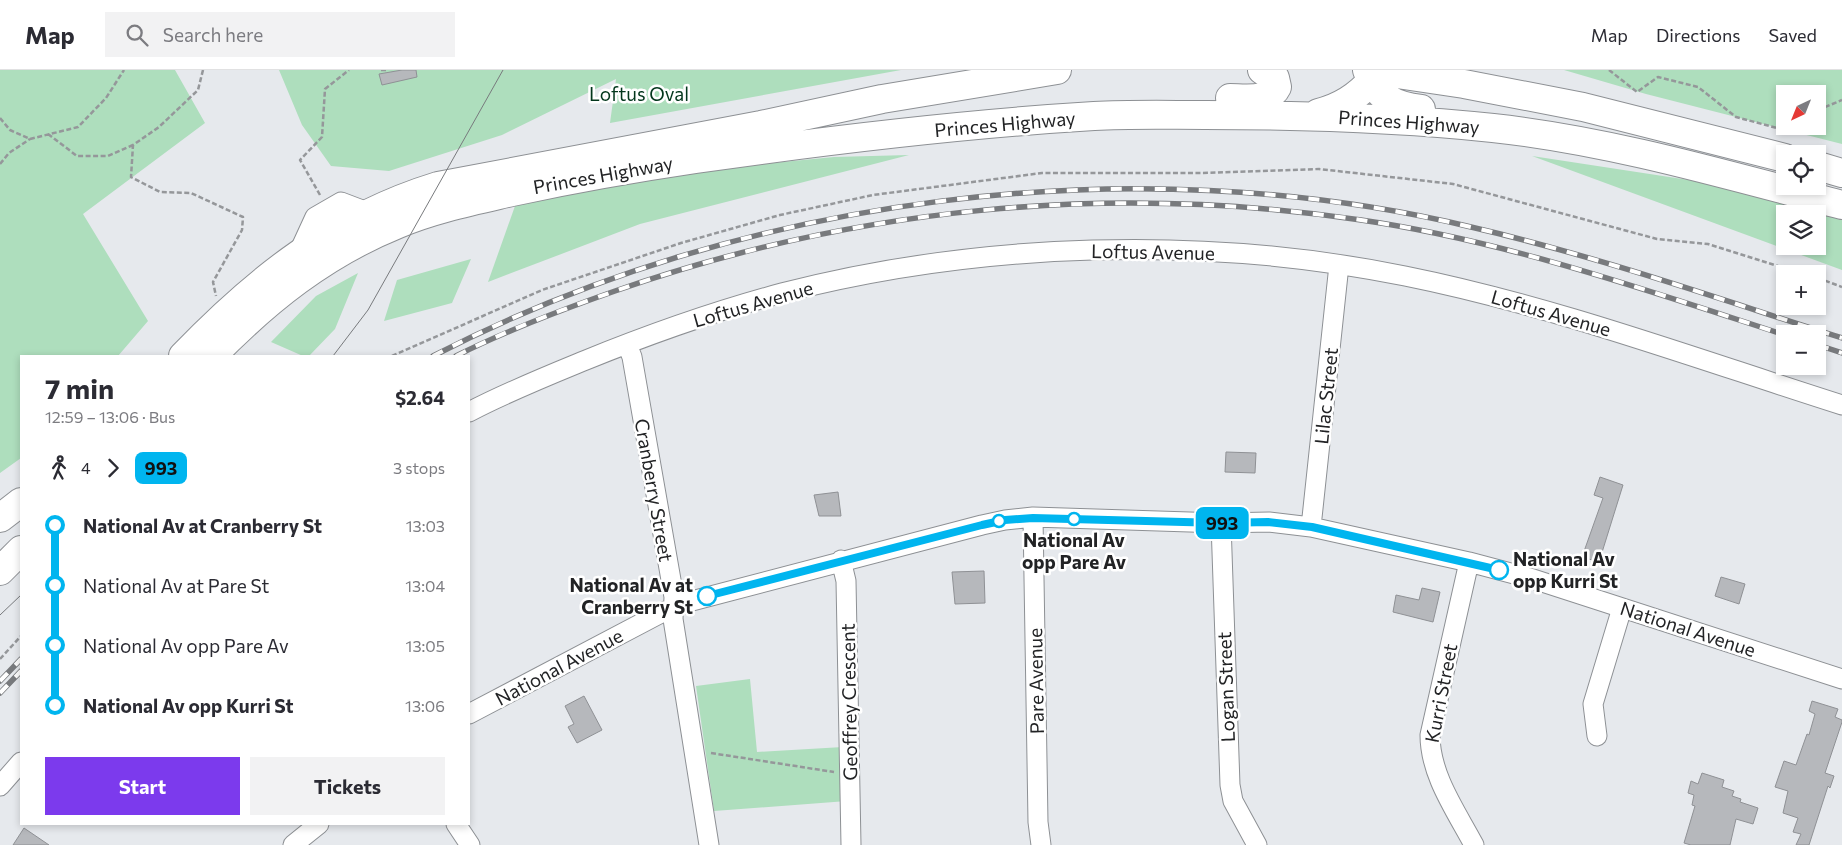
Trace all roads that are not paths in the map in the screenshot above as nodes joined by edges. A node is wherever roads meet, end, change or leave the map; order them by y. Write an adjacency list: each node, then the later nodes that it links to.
1 (1057, 70): 11 (highway, Princes Highway)
2 (1262, 70): 5 (highway)
3 (1372, 73): 4 (highway); 6 (highway); 7 (highway)
4 (1299, 115): 5 (highway, Princes Highway); 6 (highway, Princes Highway)
5 (1099, 116): 16 (highway, Princes Highway)
6 (1530, 133): 10 (highway, Princes Highway)
7 (1776, 156)
8 (1826, 168): 9 (highway)
9 (1842, 173)
10 (1842, 205)
11 (370, 213): 12 (highway, Princes Highway); 12 (street)
12 (298, 254): 15 (highway, Princes Highway)
13 (1339, 265): 14 (street, Loftus Avenue); 17 (street, Loftus Avenue); 21 (street, Lilac Street)
14 (627, 344): 18 (street, Loftus Avenue); 26 (street, Cranberry Street)
15 (184, 355)
16 (213, 355)
17 (1842, 405)
18 (470, 412)
19 (1033, 518): 20 (street, National Avenue); 23 (street, National Avenue); 39 (street, Pare Avenue)
20 (1221, 523): 21 (street, National Avenue); 40 (street, Logan Street)
21 (1312, 527): 24 (street, National Avenue)
22 (20, 551): 25 (highway)
23 (841, 560): 26 (street, National Avenue); 38 (street, Geoffrey Crescent)
24 (1469, 562): 27 (street, National Avenue); 41 (street, Kurri Street)
25 (0, 571)
26 (674, 607): 29 (street, National Avenue); 37 (street, Cranberry Street)
27 (1622, 608): 28 (street, National Avenue); 30 (street)
28 (1842, 679)
29 (470, 713)
30 (1597, 736)
31 (20, 763): 32 (street)
32 (0, 786)
33 (318, 825): 35 (street)
34 (457, 825): 36 (street)
35 (293, 845)
36 (470, 845)
37 (709, 845)
38 (851, 845)
39 (1041, 845)
40 (1256, 845)
41 (1474, 845)

